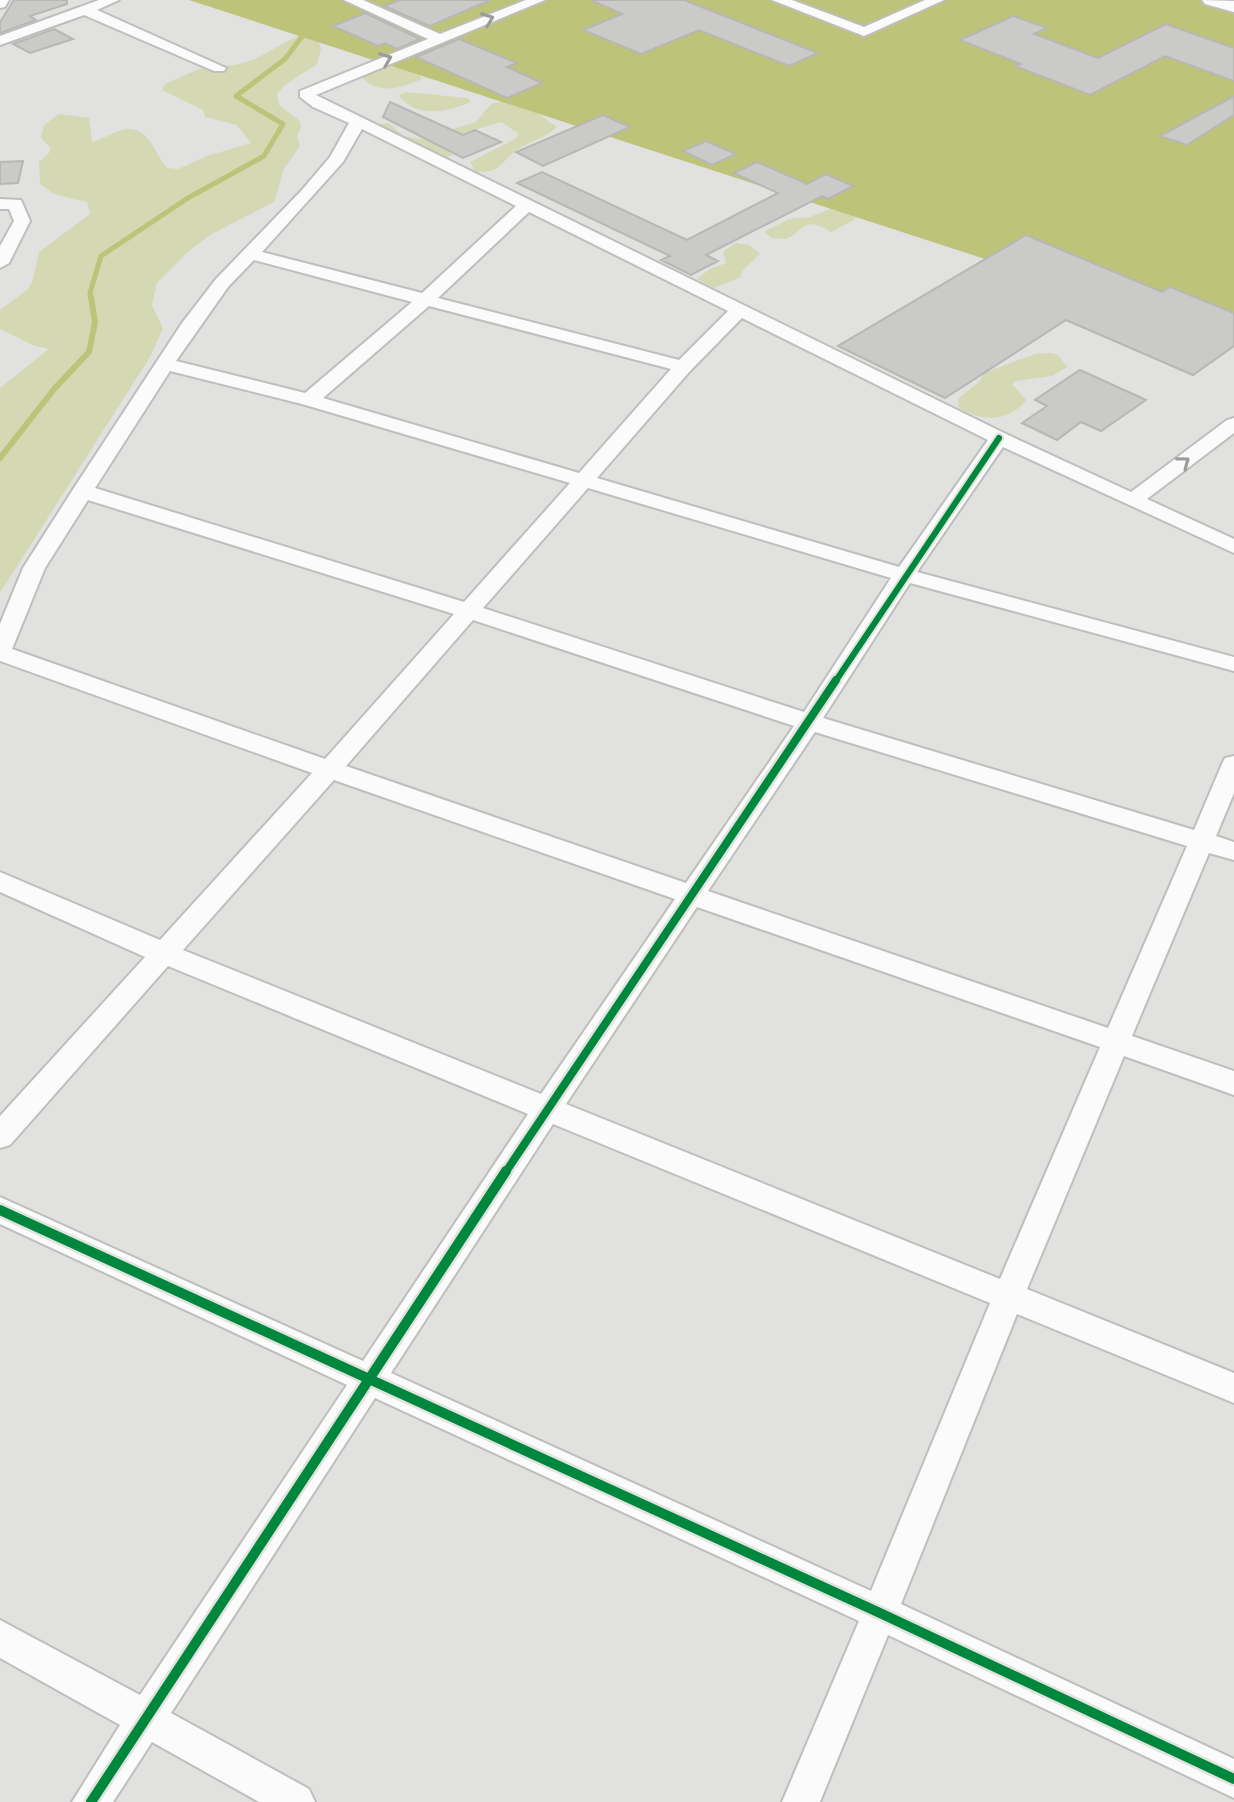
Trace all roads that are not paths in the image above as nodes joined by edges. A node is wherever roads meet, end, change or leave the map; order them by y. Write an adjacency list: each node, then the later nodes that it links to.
1 (112, 0): 8 (street)
2 (351, 0): 11 (street)
3 (538, 0): 11 (street, one-way to 3)
4 (779, 0): 5 (street)
5 (937, 0)
6 (1211, 0): 7 (street)
7 (1234, 7)
8 (85, 10): 9 (street); 13 (street)
9 (37, 27): 10 (street); 12 (street)
10 (0, 33)
11 (439, 39): 14 (street, one-way to 11)
12 (0, 41)
13 (219, 68)
14 (358, 121): 16 (street); 17 (street)
15 (0, 204): 18 (street)
16 (527, 205): 19 (street); 20 (street)
17 (250, 254): 19 (street); 21 (street)
18 (0, 263)
19 (424, 301): 22 (street); 23 (street)
20 (739, 310): 22 (street); 25 (street)
21 (166, 364): 23 (street); 27 (street)
22 (683, 367): 26 (street)
23 (309, 400): 26 (street)
24 (1234, 424): 28 (street, one-way to 24)
25 (999, 438): 28 (street); 30 (street)
26 (582, 480): 30 (street); 31 (street)
27 (82, 491): 31 (street); 32 (street)
28 (1133, 500): 29 (street)
29 (1234, 547)
30 (904, 575): 33 (street); 34 (street)
31 (469, 611): 34 (street); 36 (street)
32 (0, 653): 36 (street)
33 (1234, 664)
34 (809, 722): 37 (street); 40 (street)
35 (1234, 764): 37 (street)
36 (328, 771): 40 (street); 41 (street)
37 (1201, 840): 38 (street); 42 (street)
38 (1234, 851)
39 (0, 881): 41 (street)
40 (693, 894): 42 (street); 44 (street)
41 (165, 954): 44 (street); 45 (street)
42 (1117, 1042): 43 (street); 47 (street)
43 (1234, 1083)
44 (548, 1107): 47 (street); 48 (street)
45 (0, 1136)
46 (0, 1210): 48 (street)
47 (1009, 1294): 49 (street); 50 (street)
48 (370, 1382): 50 (street); 52 (street)
49 (1234, 1388)
50 (880, 1613): 53 (street); 56 (street)
51 (0, 1638): 52 (street)
52 (144, 1720): 54 (street); 55 (street)
53 (1234, 1779)
54 (91, 1802)
55 (296, 1802)
56 (801, 1802)

